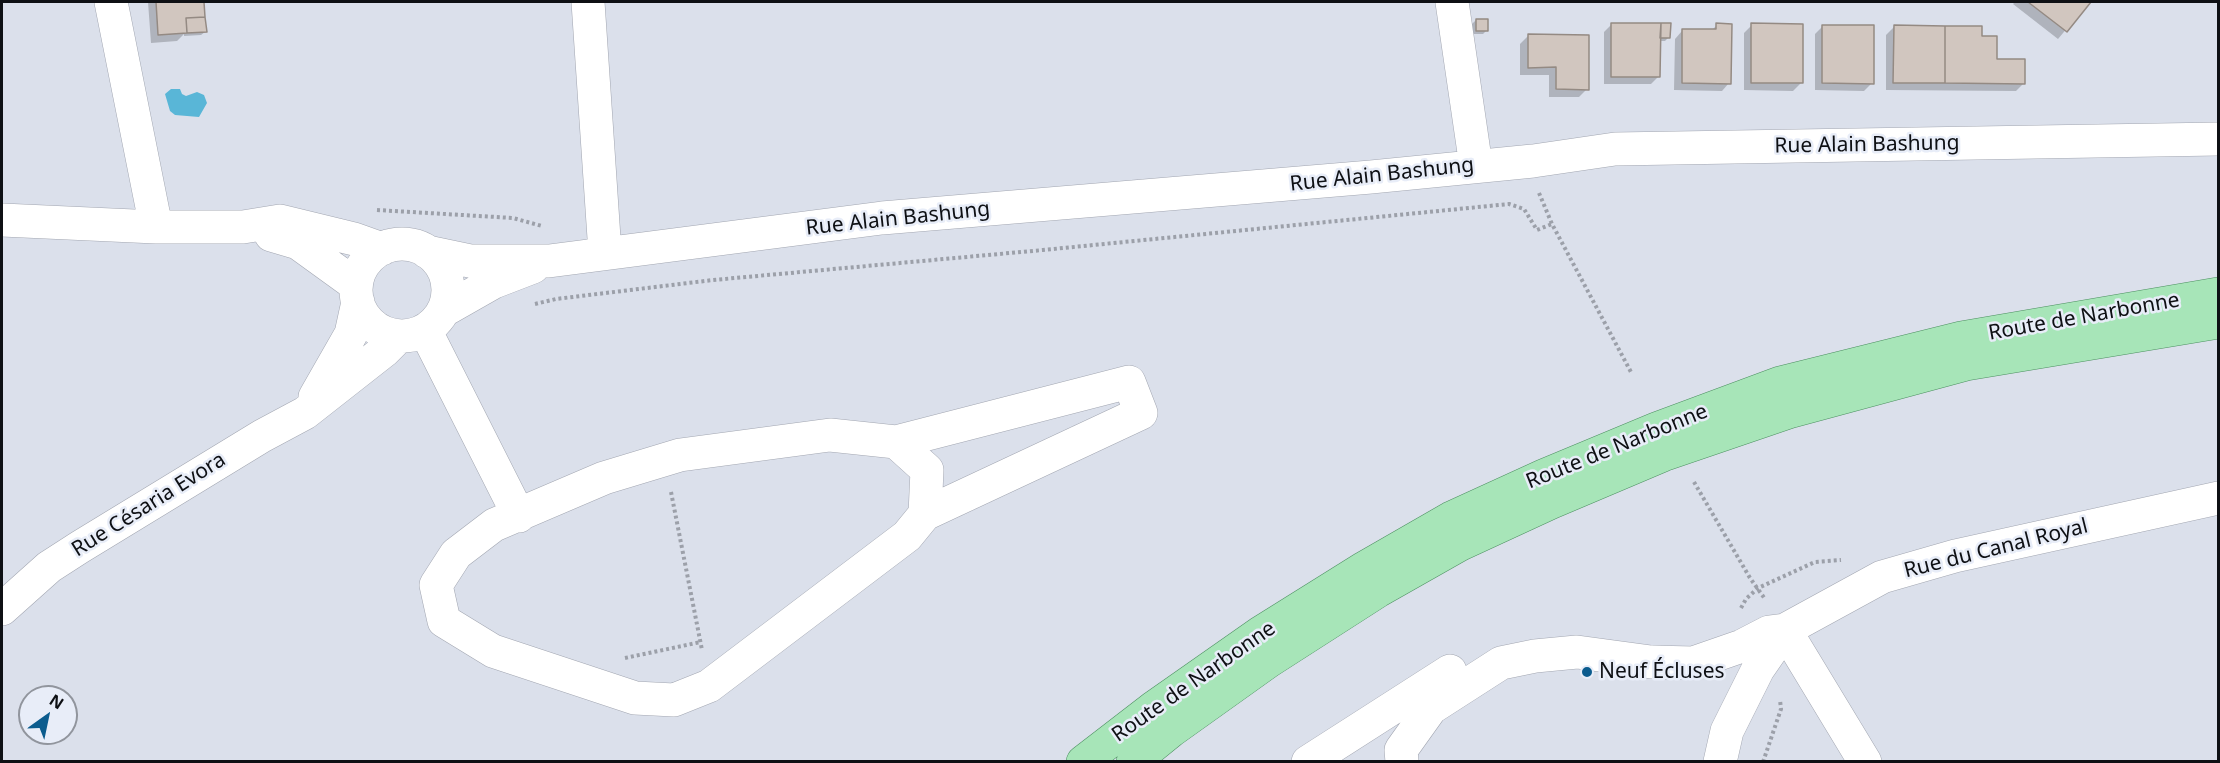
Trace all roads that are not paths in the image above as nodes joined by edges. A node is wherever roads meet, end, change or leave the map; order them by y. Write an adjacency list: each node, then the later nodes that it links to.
1 (111, 2): 7 (street)
2 (588, 2): 11 (street)
3 (1452, 2): 5 (street)
4 (2218, 139): 5 (street, Rue Alain Bashung)
5 (1476, 166): 11 (street, Rue Alain Bashung)
6 (2, 220): 7 (street)
7 (156, 227): 8 (street)
8 (243, 227): 9 (street); 13 (street)
9 (382, 249): 10 (street); 13 (street)
10 (427, 252): 12 (street, Rue Alain Bashung); 16 (street)
11 (605, 254): 12 (street, Rue Alain Bashung)
12 (549, 261): 16 (street, Rue Alain Bashung)
13 (357, 293): 16 (street); 17 (street, Rue Césaria Evora)
14 (2218, 294): 25 (main road, Route de Narbonne)
15 (2218, 322): 26 (main road, Route de Narbonne)
16 (422, 326): 17 (street, Rue Césaria Evora); 21 (street)
17 (305, 413): 22 (street, Rue Césaria Evora)
18 (896, 442): 20 (street); 20 (street); 21 (street)
19 (2218, 498): 23 (street, Rue du Canal Royal)
20 (925, 514): 21 (street)
21 (519, 516)
22 (2, 609)
23 (1785, 630): 24 (street); 29 (street); 30 (street)
24 (1577, 652): 27 (street); 28 (street)
25 (1083, 762)
26 (1133, 762)
27 (1308, 762)
28 (1402, 762)
29 (1720, 762)
30 (1865, 762)

